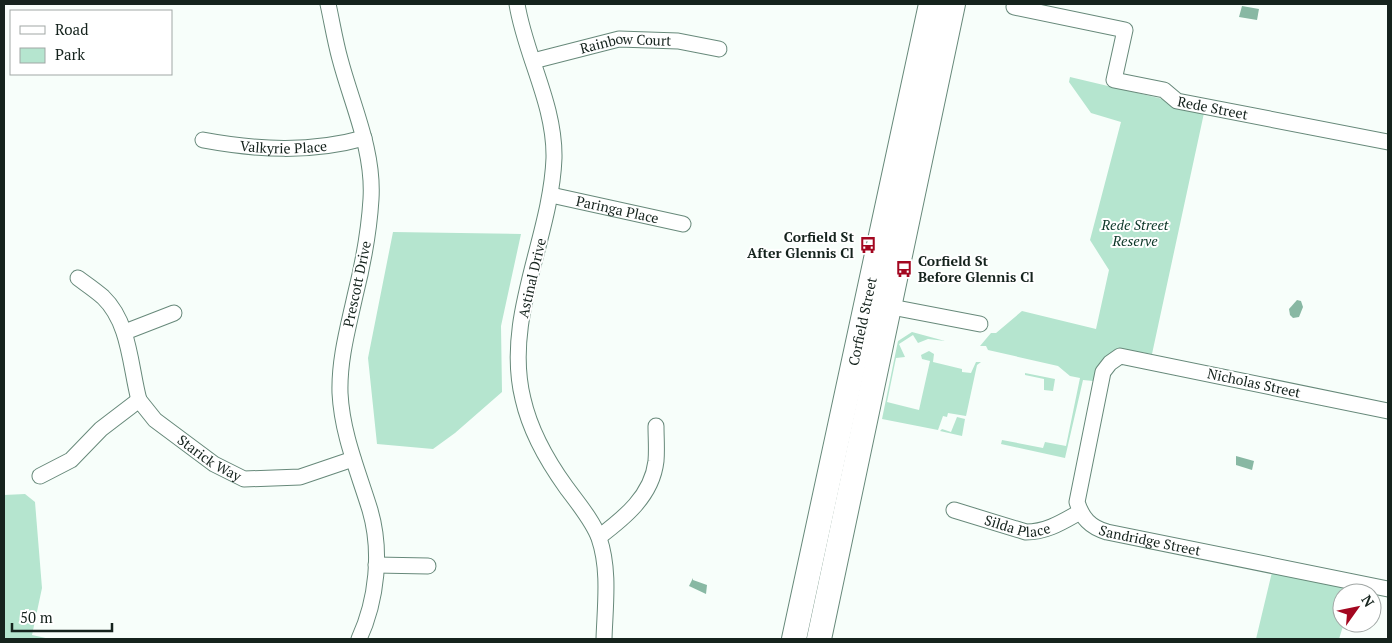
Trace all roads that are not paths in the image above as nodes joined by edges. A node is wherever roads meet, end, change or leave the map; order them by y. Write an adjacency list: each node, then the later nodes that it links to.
1 (328, 4): 8 (street, Prescott Drive)
2 (517, 4): 7 (street, Astinal Drive)
3 (931, 4): 14 (main road, Corfield Street)
4 (953, 4): 15 (main road, Corfield Street)
5 (1014, 7): 10 (street, Rede Street)
6 (719, 49): 7 (street, Rainbow Court)
7 (534, 61): 11 (street, Astinal Drive)
8 (364, 138): 9 (street, Valkyrie Place); 22 (street, Prescott Drive)
9 (203, 140)
10 (1388, 142)
11 (551, 196): 12 (street, Paringa Place); 26 (street, Astinal Drive)
12 (683, 224)
13 (78, 278): 18 (street, Starick Way)
14 (866, 302): 15 (street); 32 (main road, Corfield Street)
15 (890, 307): 17 (street); 33 (main road, Corfield Street)
16 (174, 313): 18 (street)
17 (980, 324)
18 (124, 332): 19 (street, Starick Way)
19 (139, 400): 22 (street, Starick Way); 23 (street)
20 (1388, 411): 25 (street, Nicholas Street)
21 (656, 426): 26 (street)
22 (353, 459): 27 (street, Prescott Drive)
23 (40, 476)
24 (954, 510): 25 (street, Silda Place)
25 (1080, 512): 29 (street, Sandridge Street)
26 (599, 537): 31 (street, Astinal Drive)
27 (376, 565): 28 (street); 30 (street, Prescott Drive)
28 (428, 566)
29 (1388, 588)
30 (359, 639)
31 (604, 639)
32 (794, 639)
33 (819, 639)

